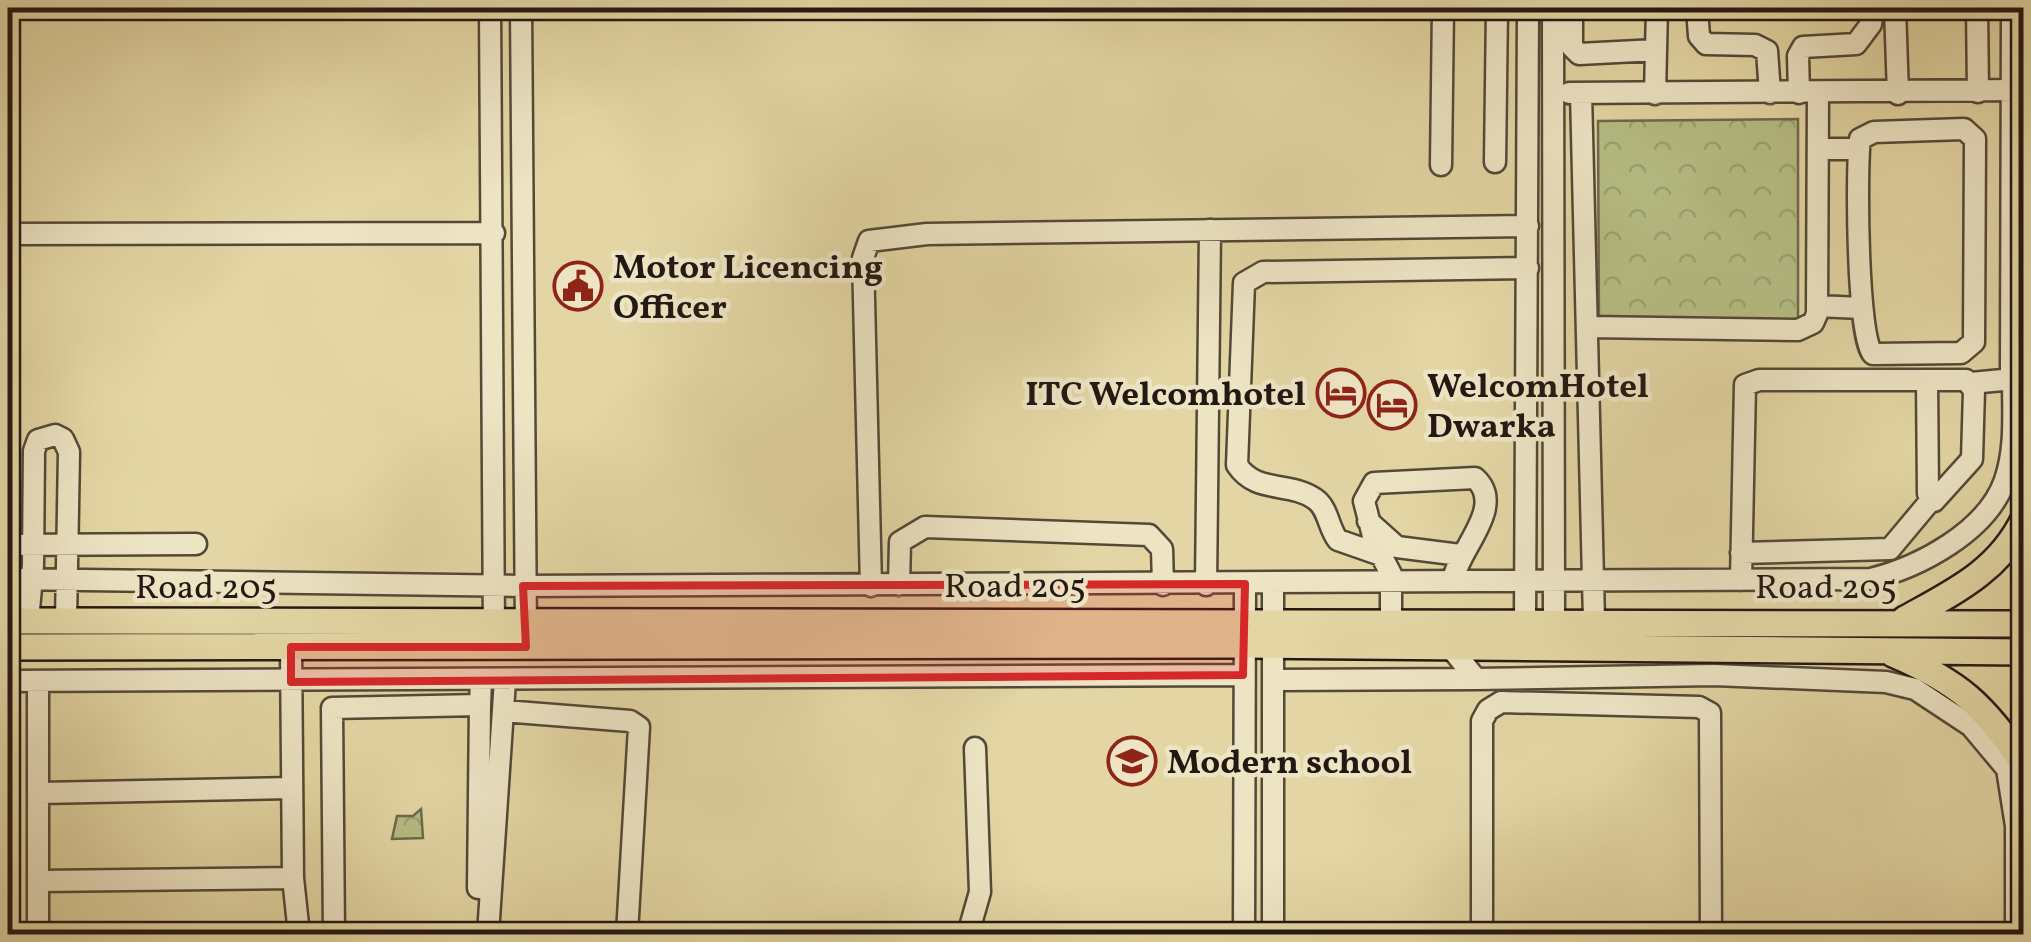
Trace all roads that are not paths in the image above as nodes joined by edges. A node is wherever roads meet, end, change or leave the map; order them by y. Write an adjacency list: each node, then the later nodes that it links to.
1 (490, 8): 29 (street)
2 (520, 8): 63 (street)
3 (1442, 8): 26 (street)
4 (1497, 8): 25 (street)
5 (1528, 8): 27 (street)
6 (1553, 8): 16 (street)
7 (1572, 8): 14 (street)
8 (1657, 8): 14 (street)
9 (1697, 8): 19 (street)
10 (1874, 8): 20 (street)
11 (1895, 8): 22 (street)
12 (1977, 8): 17 (street)
13 (2012, 8): 15 (street)
14 (1656, 50): 21 (street)
15 (2018, 90): 17 (street); 37 (street)
16 (1552, 92): 18 (street); 49 (street)
17 (1978, 92): 22 (street)
18 (1581, 93): 21 (street); 34 (street)
19 (1770, 93): 20 (street); 21 (street)
20 (1808, 93): 22 (street); 23 (street)
21 (1655, 94)
22 (1898, 94)
23 (1818, 148): 24 (street); 32 (street)
24 (1859, 148): 33 (street); 33 (street)
25 (1494, 162)
26 (1442, 165)
27 (1528, 226): 28 (street); 31 (street)
28 (1210, 230): 62 (street); 64 (street)
29 (494, 233): 30 (street); 60 (street)
30 (8, 234)
31 (1528, 268): 45 (street); 54 (street)
32 (1817, 306): 33 (street); 34 (street)
33 (1861, 308)
34 (1589, 328): 48 (street)
35 (1927, 380): 36 (street); 38 (street); 46 (street)
36 (1971, 384): 37 (street); 38 (street)
37 (2018, 384): 53 (street)
38 (1931, 500): 46 (street)
39 (2024, 519): 73 (main road)
40 (1368, 522): 45 (street); 47 (street); 47 (street)
41 (34, 544): 43 (street); 44 (street); 44 (street); 51 (street)
42 (196, 544): 44 (street)
43 (8, 545)
44 (66, 545): 52 (street)
45 (1371, 550): 59 (street)
46 (1741, 552): 53 (street)
47 (1460, 555): 55 (street)
48 (1592, 578): 49 (street); 53 (street); 70 (street)
49 (1554, 579): 54 (street); 69 (street)
50 (8, 580): 51 (street)
51 (33, 580): 52 (street); 71 (street)
52 (66, 580): 60 (street); 72 (street)
53 (1741, 580)
54 (1525, 581): 55 (street); 68 (street)
55 (1453, 582): 59 (street)
56 (1163, 584): 61 (street); 61 (street); 62 (street)
57 (1244, 584): 58 (street); 62 (street); 75 (street)
58 (1273, 584): 59 (street); 76 (street)
59 (1392, 584): 67 (street)
60 (494, 585): 63 (street); 65 (street)
61 (899, 585): 64 (street)
62 (1206, 585)
63 (524, 586): 64 (street); 66 (street)
64 (872, 586)
65 (494, 620): 66 (main road, Road 205); 72 (main road, Road 205); 78 (street)
66 (526, 620): 75 (main road, Road 205); 79 (street)
67 (1391, 620): 68 (main road, Road 205); 76 (main road, Road 205)
68 (1525, 620): 69 (main road, Road 205)
69 (1554, 620): 70 (main road, Road 205)
70 (1594, 620): 73 (main road, Road 205)
71 (18, 621): 72 (main road, Road 205)
72 (66, 621)
73 (1900, 622): 74 (main road, Road 205)
74 (2024, 624)
75 (1243, 632): 76 (main road, Road 205); 79 (main road, Road 205); 84 (street)
76 (1273, 634): 81 (main road, Road 205); 88 (street)
77 (291, 647): 78 (main road, Road 205); 80 (main road, Road 205); 91 (street)
78 (494, 647): 79 (main road, Road 205)
79 (526, 647)
80 (8, 648)
81 (1451, 648): 82 (main road, Road 205); 85 (street)
82 (1883, 650): 83 (main road, Road 205); 95 (main road)
83 (2024, 652)
84 (1243, 676): 87 (street); 107 (street)
85 (1476, 679): 88 (street); 111 (street)
86 (481, 680): 87 (street); 91 (street); 92 (street)
87 (504, 680): 93 (street)
88 (1273, 680): 108 (street)
89 (8, 681): 90 (street)
90 (38, 681): 91 (street); 97 (street)
91 (291, 682): 96 (street)
92 (480, 706): 102 (street); 103 (street)
93 (502, 710): 104 (street); 105 (street)
94 (975, 748): 106 (street)
95 (2024, 764)
96 (292, 788): 97 (street); 98 (street)
97 (40, 794): 99 (street)
98 (294, 878): 99 (street); 101 (street)
99 (41, 881): 100 (street)
100 (38, 934)
101 (299, 934)
102 (334, 934)
103 (478, 934)
104 (488, 934)
105 (627, 934)
106 (968, 934)
107 (1244, 934)
108 (1273, 934)
109 (1482, 934): 110 (street)
110 (1710, 934)
111 (2016, 934)

